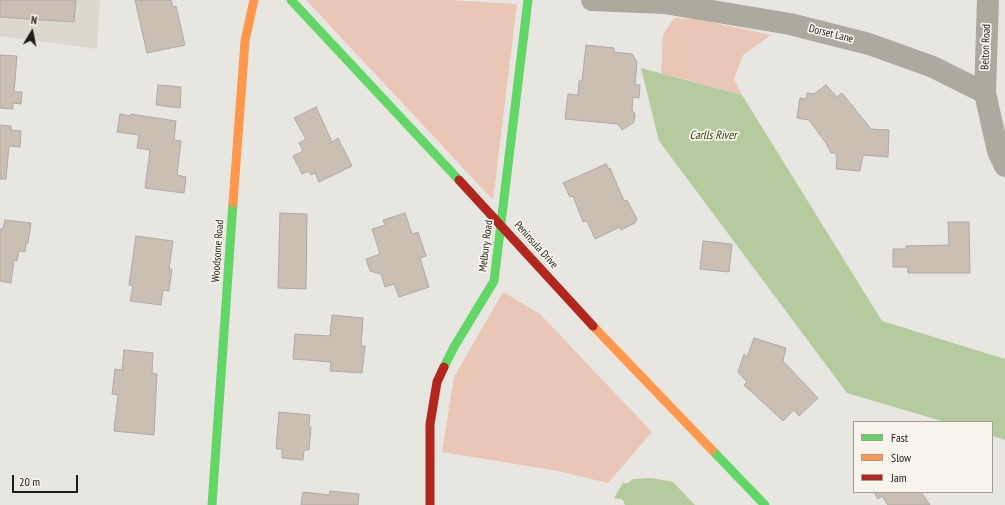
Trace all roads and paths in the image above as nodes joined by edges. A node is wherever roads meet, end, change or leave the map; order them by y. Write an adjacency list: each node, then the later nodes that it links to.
1 (254, 0): 9 (street, Woodsome Road)
2 (291, 0): 8 (street, Peninsula Drive)
3 (528, 0): 8 (street, Melbury Road)
4 (592, 0): 6 (street, Dorset Lane)
5 (988, 0): 6 (street, Belton Road)
6 (985, 93): 7 (street)
7 (1005, 166)
8 (501, 224): 10 (street, Melbury Road); 11 (street, Peninsula Drive)
9 (212, 505)
10 (430, 505)
11 (765, 505)

